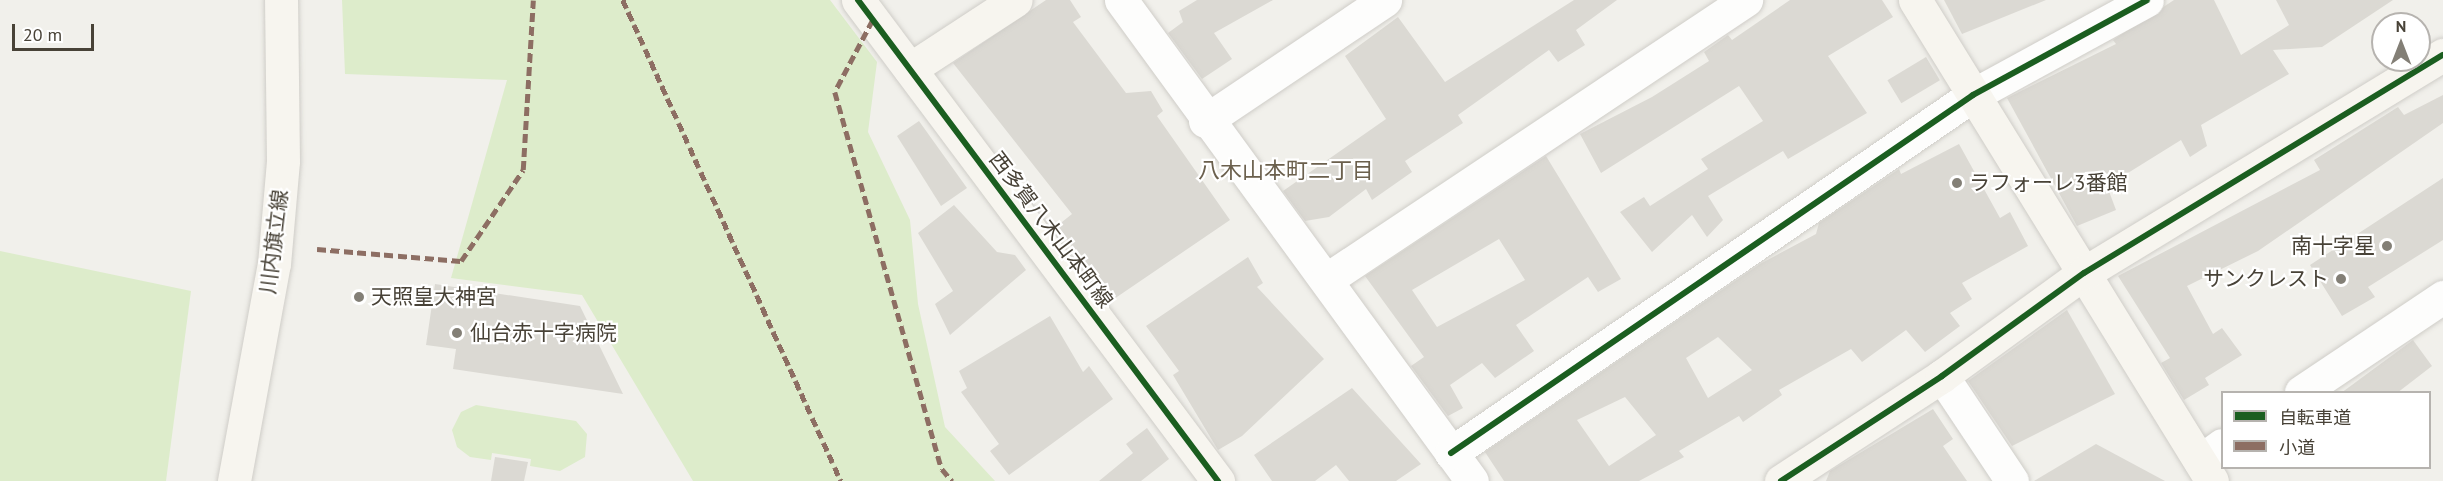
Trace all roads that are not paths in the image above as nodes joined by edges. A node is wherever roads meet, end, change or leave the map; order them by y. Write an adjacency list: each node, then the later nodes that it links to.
1 (281, 0): 20 (street, 川内旗立線)
2 (858, 0): 10 (street, 西多賀八木山本町線)
3 (1016, 0): 10 (street)
4 (1121, 0): 12 (street)
5 (1386, 0): 12 (street)
6 (1746, 0): 14 (street)
7 (1915, 0): 11 (street)
8 (2147, 0): 11 (street)
9 (2443, 56): 13 (street)
10 (910, 69): 21 (street, 西多賀八木山本町線)
11 (1973, 95): 13 (street); 18 (street)
12 (1205, 122): 14 (street)
13 (2084, 273): 16 (street); 19 (street)
14 (1326, 280): 18 (street)
15 (2443, 297): 17 (street)
16 (1942, 376): 23 (street); 24 (street)
17 (2304, 391)
18 (1451, 453): 22 (street)
19 (2212, 462)
20 (234, 481)
21 (1218, 481)
22 (1472, 481)
23 (1781, 481)
24 (2012, 481)

